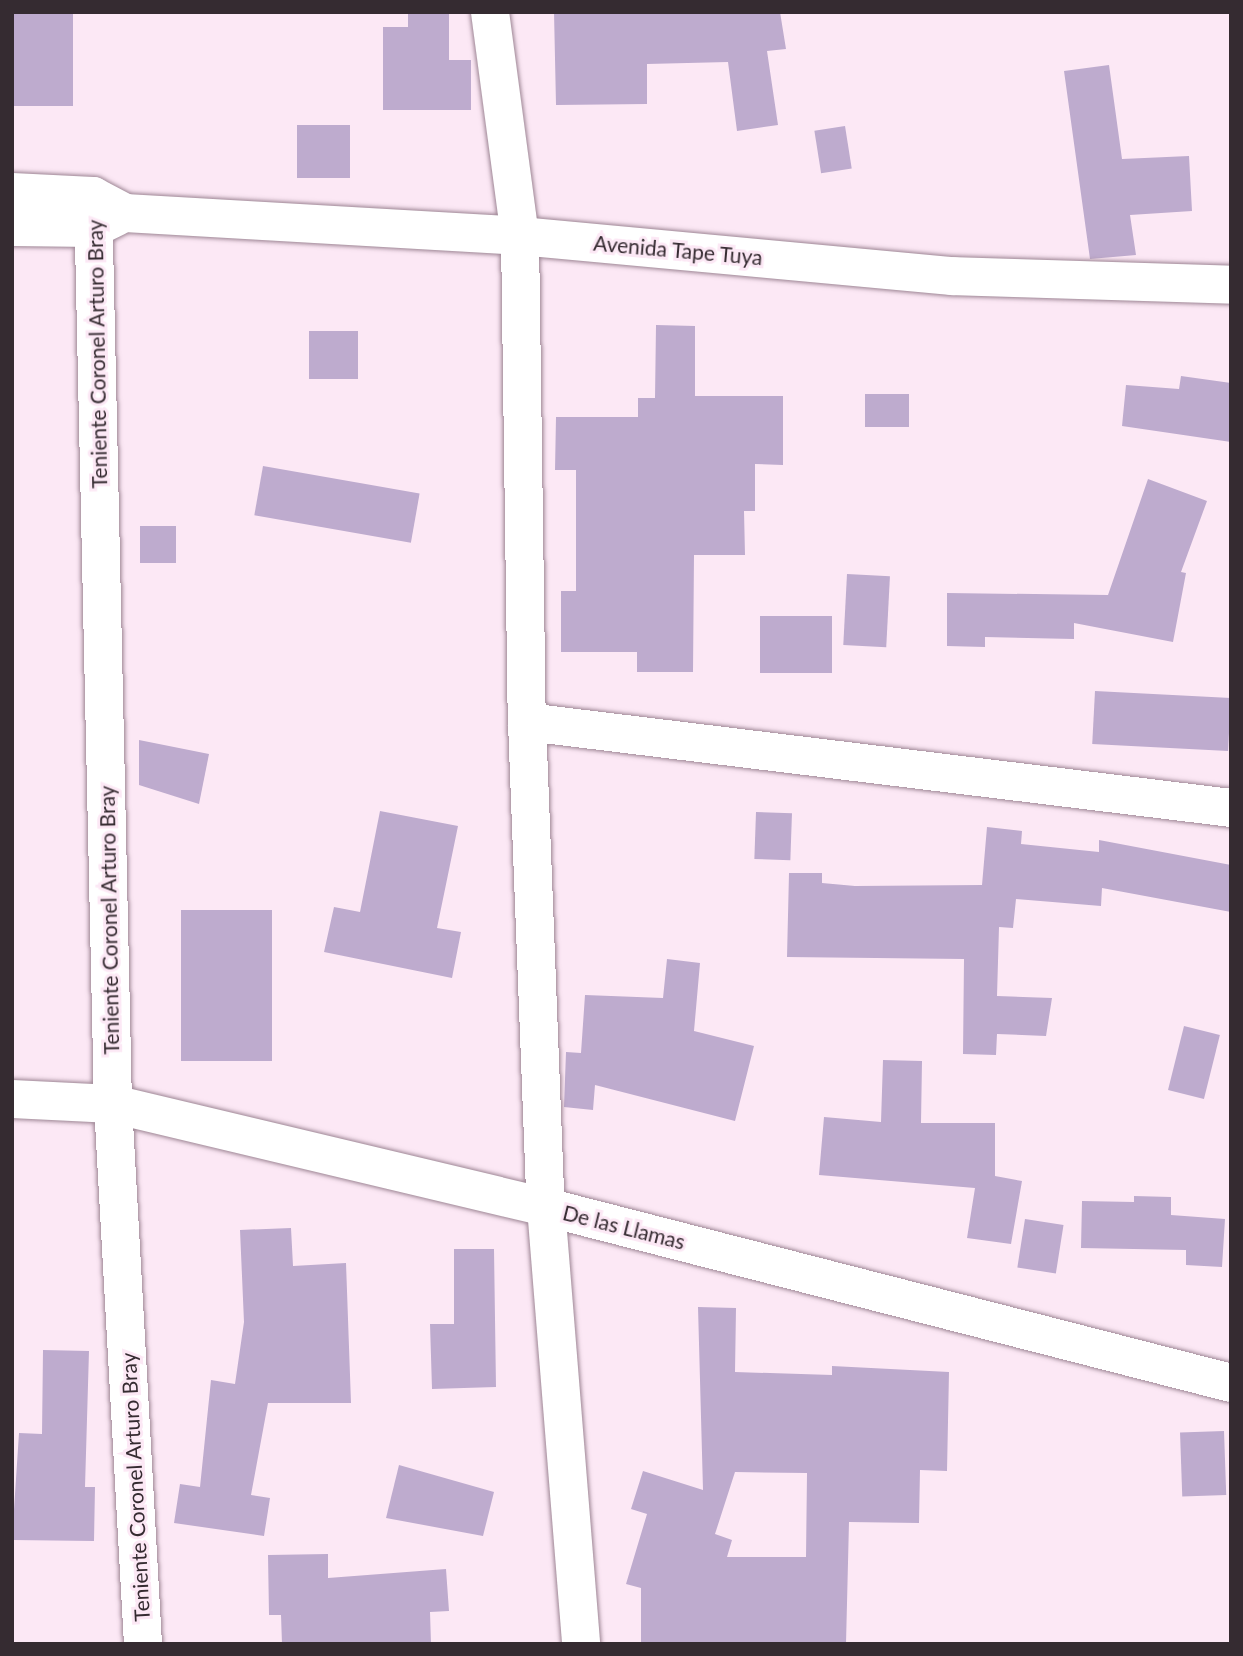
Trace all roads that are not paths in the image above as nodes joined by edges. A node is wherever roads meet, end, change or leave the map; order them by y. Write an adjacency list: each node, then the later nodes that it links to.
1 (489, 12): 5 (street)
2 (12, 192): 3 (street, Avenida Tape Tuya)
3 (104, 213): 4 (street, Avenida Tape Tuya); 5 (street, Avenida Tape Tuya); 10 (street, Teniente Coronel Arturo Bray)
4 (12, 227)
5 (520, 236): 6 (street, Avenida Tape Tuya); 7 (street)
6 (1231, 285)
7 (527, 722): 8 (street); 11 (street)
8 (1231, 808)
9 (12, 1099): 10 (street, De las Llamas)
10 (113, 1104): 11 (street, De las Llamas); 13 (street, Teniente Coronel Arturo Bray)
11 (546, 1207): 12 (street, De las Llamas); 14 (street)
12 (1231, 1383)
13 (143, 1644)
14 (581, 1644)

